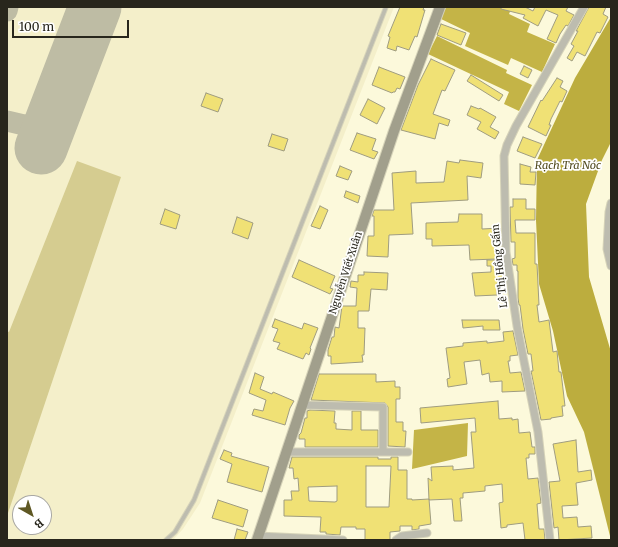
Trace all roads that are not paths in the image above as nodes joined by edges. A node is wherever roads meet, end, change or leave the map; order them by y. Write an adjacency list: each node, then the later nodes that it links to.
1 (386, 7): 12 (lane)
2 (440, 7): 6 (street, Nguyễn Viết Xuân)
3 (584, 7): 15 (street, Lê Thị Hồng Gấm)
4 (611, 203): 5 (street)
5 (611, 266)
6 (302, 405): 7 (street, Nguyễn Viết Xuân); 8 (street)
7 (287, 452): 8 (street); 11 (street, Nguyễn Viết Xuân)
8 (383, 452): 9 (street)
9 (408, 452)
10 (427, 533): 14 (street)
11 (258, 538): 13 (street)
12 (166, 540)
13 (343, 540)
14 (396, 540)
15 (550, 540)

